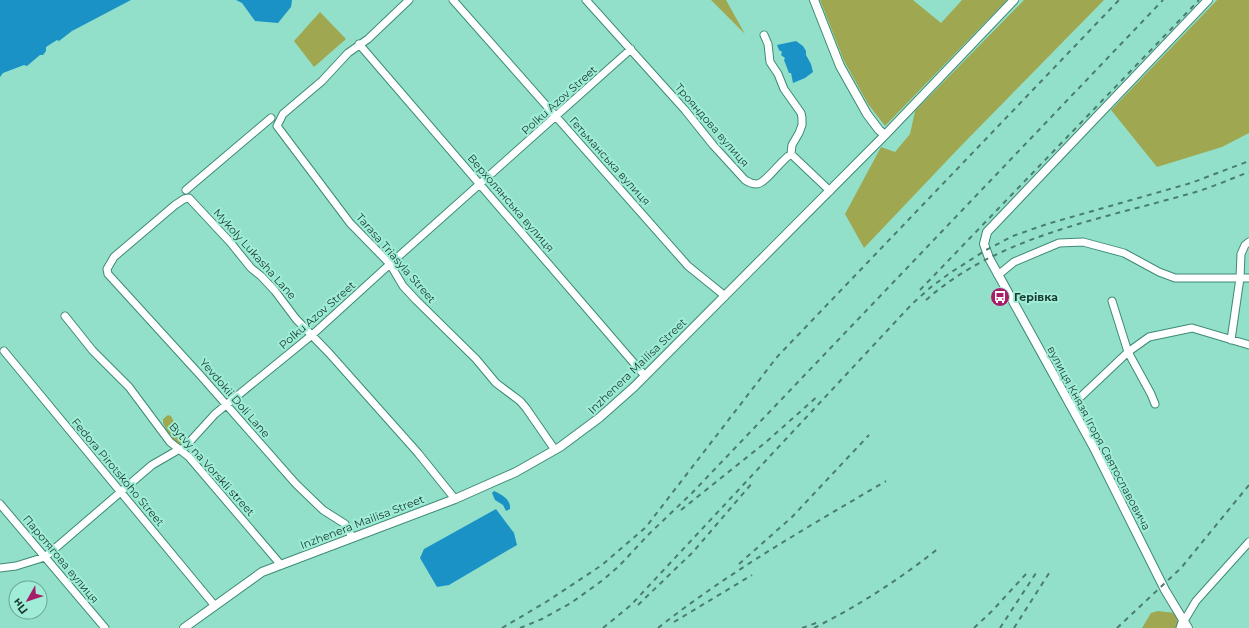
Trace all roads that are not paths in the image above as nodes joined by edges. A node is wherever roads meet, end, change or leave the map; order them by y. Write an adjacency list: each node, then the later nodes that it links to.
1 (409, 0): 8 (street)
2 (453, 0): 10 (street, Гетьманська вулиця)
3 (586, 0): 9 (street, Трояндова вулиця)
4 (814, 0): 12 (street)
5 (1014, 0): 12 (street, Inzhenera Mailisa Street)
6 (1208, 0): 20 (street, вулиця Князя Ігоря Святославовича)
7 (764, 35): 13 (street)
8 (359, 44): 14 (street, Верхолянська вулиця); 18 (street, Tarasa Triasyla Street)
9 (631, 50): 10 (street, Polku Azov Street); 13 (street, Трояндова вулиця)
10 (556, 117): 14 (street, Polku Azov Street); 23 (street, Гетьманська вулиця)
11 (271, 118): 15 (street)
12 (885, 135): 16 (street, Inzhenera Mailisa Street)
13 (791, 154): 16 (street)
14 (480, 184): 18 (street, Polku Azov Street); 31 (street, Верхолянська вулиця)
15 (186, 190)
16 (830, 191): 23 (street, Inzhenera Mailisa Street)
17 (1249, 242): 21 (street)
18 (390, 264): 26 (street, Polku Azov Street); 36 (street, Tarasa Triasyla Street)
19 (106, 269): 26 (street, Mykoly Lukasha Lane); 33 (street, Yevdokii Doli Lane)
20 (998, 275): 21 (street); 34 (street, вулиця Князя Ігоря Святославовича)
21 (1240, 278): 22 (street); 27 (street)
22 (1249, 278)
23 (725, 296): 31 (street, Inzhenera Mailisa Street)
24 (1112, 301): 30 (street)
25 (64, 316): 35 (street, Bytvy na Vorskli street)
26 (312, 335): 33 (street, Polku Azov Street); 38 (street, Mykoly Lukasha Lane)
27 (1231, 340): 28 (street); 30 (street)
28 (1249, 344)
29 (4, 351): 37 (street, Fedora Pirotskoho Street)
30 (1128, 352): 32 (street); 34 (street)
31 (645, 376): 36 (street, Inzhenera Mailisa Street)
32 (1155, 404)
33 (226, 405): 35 (street, Polku Azov Street); 40 (street, Yevdokii Doli Lane)
34 (1071, 406): 46 (street, вулиця Князя Ігоря Святославовича)
35 (178, 450): 37 (street, Polku Azov Street); 43 (street, Bytvy na Vorskli street)
36 (555, 450): 38 (street, Inzhenera Mailisa Street)
37 (121, 493): 42 (street, Polku Azov Street); 45 (street, Fedora Pirotskoho Street)
38 (456, 498): 40 (street, Inzhenera Mailisa Street)
39 (0, 504): 42 (street, Паротягова вулиця)
40 (352, 537): 43 (street, Inzhenera Mailisa Street)
41 (1249, 542): 46 (street)
42 (45, 557): 44 (street, Polku Azov Street); 47 (street, Паротягова вулиця)
43 (281, 565): 45 (street, Inzhenera Mailisa Street)
44 (0, 568)
45 (216, 606): 48 (street, Inzhenera Mailisa Street)
46 (1184, 624)
47 (105, 628)
48 (184, 628)

